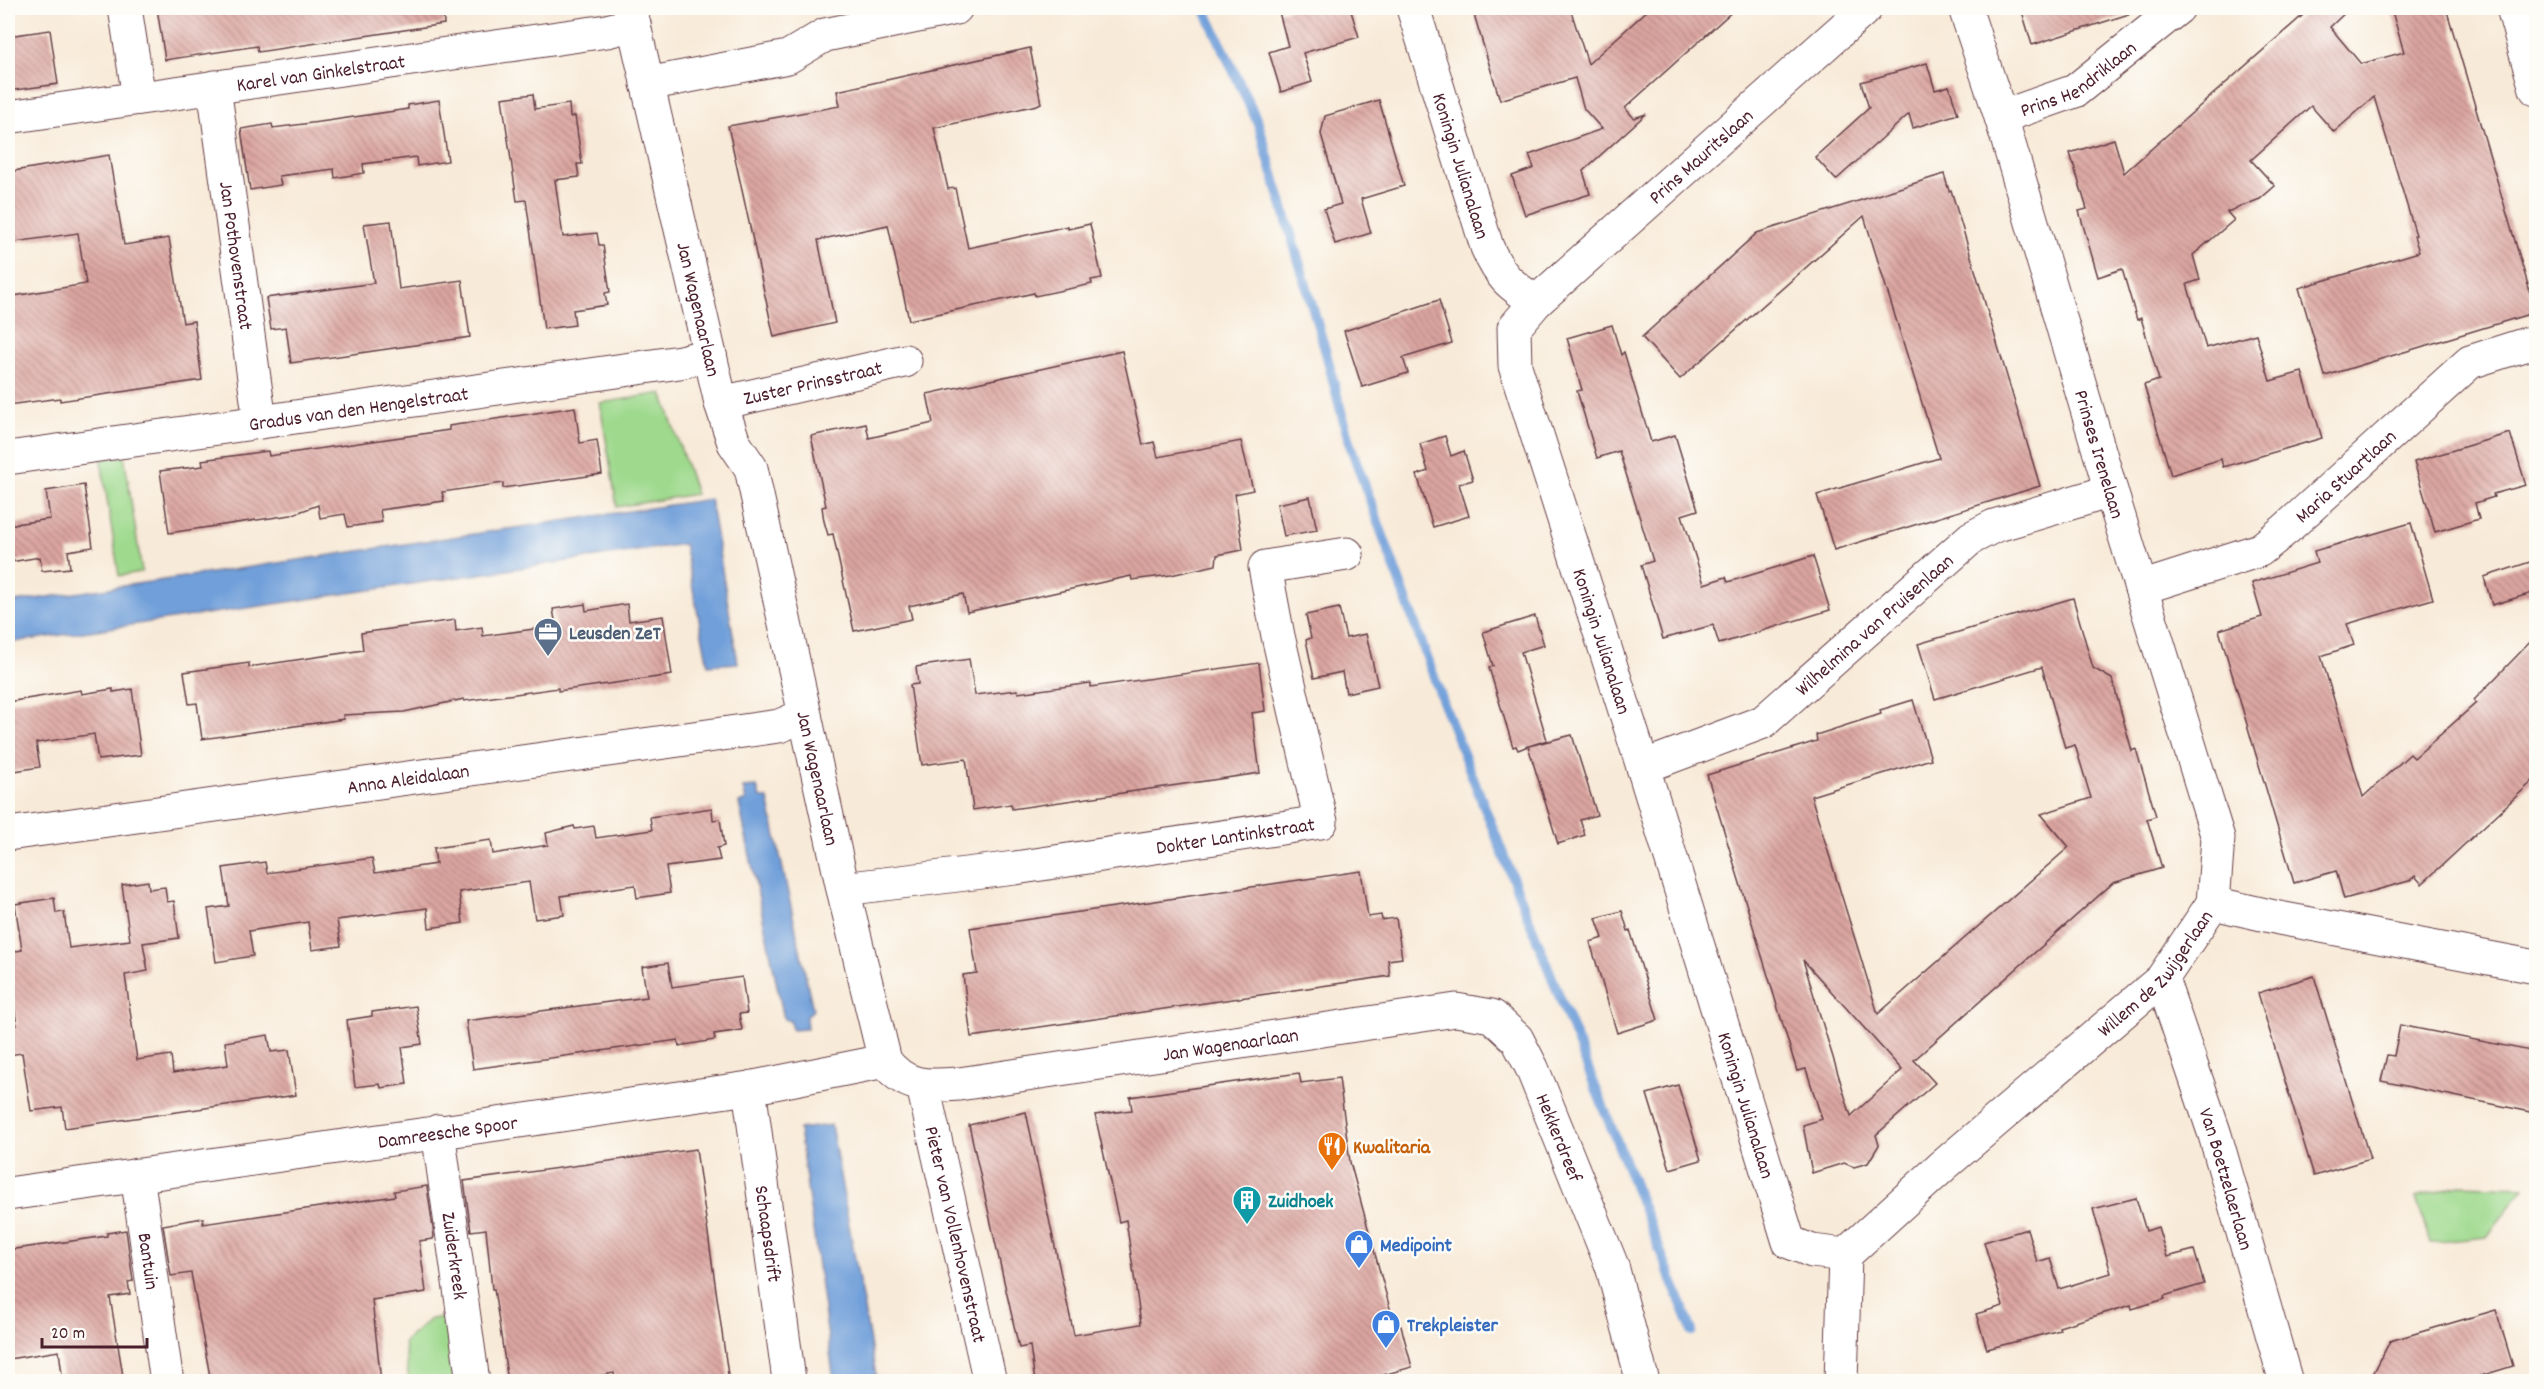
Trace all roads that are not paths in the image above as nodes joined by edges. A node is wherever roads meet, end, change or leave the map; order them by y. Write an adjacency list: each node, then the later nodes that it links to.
1 (125, 8): 12 (street)
2 (956, 8): 9 (street)
3 (1413, 8): 15 (street, Koningin Julianalaan)
4 (1866, 8): 15 (street, Prins Mauritslaan)
5 (1965, 8): 14 (street, Prinses Irenelaan)
6 (2178, 8): 14 (street, Prins Hendriklaan)
7 (2512, 8): 11 (street)
8 (632, 16): 9 (street, Jan Wagenaarlaan); 10 (street, Karel van Ginkelstraat)
9 (647, 84): 17 (street, Jan Wagenaarlaan)
10 (214, 87): 12 (street, Karel van Ginkelstraat); 20 (street, Jan Pothovenstraat)
11 (2536, 89)
12 (139, 98): 13 (street, Karel van Ginkelstraat)
13 (8, 117)
14 (2001, 117): 22 (street, Prinses Irenelaan)
15 (1536, 302): 26 (street, Koningin Julianalaan)
16 (2536, 341): 24 (street, Maria Stuartlaan)
17 (710, 355): 19 (street, Jan Wagenaarlaan); 20 (street, Gradus van den Hengelstraat)
18 (905, 361): 19 (street, Zuster Prinsstraat)
19 (721, 403): 25 (street, Jan Wagenaarlaan)
20 (260, 422): 21 (street, Gradus van den Hengelstraat)
21 (8, 458)
22 (2111, 491): 24 (street, Prinses Irenelaan); 26 (street, Wilhelmina van Pruisenlaan)
23 (1347, 554): 28 (street, Dokter Lantinkstraat)
24 (2141, 588): 29 (street, Prinses Irenelaan)
25 (805, 715): 27 (street, Anna Aleidalaan); 28 (street, Jan Wagenaarlaan)
26 (1643, 767): 39 (street, Koningin Julianalaan)
27 (8, 834)
28 (843, 890): 33 (street, Jan Wagenaarlaan)
29 (2213, 903): 30 (street, Willem de Zwijgerlaan); 31 (street, Willem de Zwijgerlaan)
30 (2536, 967)
31 (2162, 979): 39 (street, Willem de Zwijgerlaan); 46 (street, Van Boetzelaerlaan)
32 (1376, 1021): 34 (street, Jan Wagenaarlaan); 44 (street, Hekkerdreef)
33 (885, 1062): 34 (street, Jan Wagenaarlaan); 35 (street, Damreesche Spoor)
34 (923, 1086): 43 (street, Pieter van Vollenhovenstraat)
35 (750, 1088): 36 (street, Damreesche Spoor); 40 (street, Schaapsdrift)
36 (438, 1131): 37 (street, Damreesche Spoor); 42 (street, Zuiderkreek)
37 (136, 1175): 38 (street, Damreesche Spoor); 41 (street, Bantuin)
38 (8, 1194)
39 (1845, 1255): 45 (street)
40 (789, 1380)
41 (167, 1382)
42 (473, 1382)
43 (990, 1382)
44 (1643, 1382)
45 (1841, 1382)
46 (2286, 1382)

